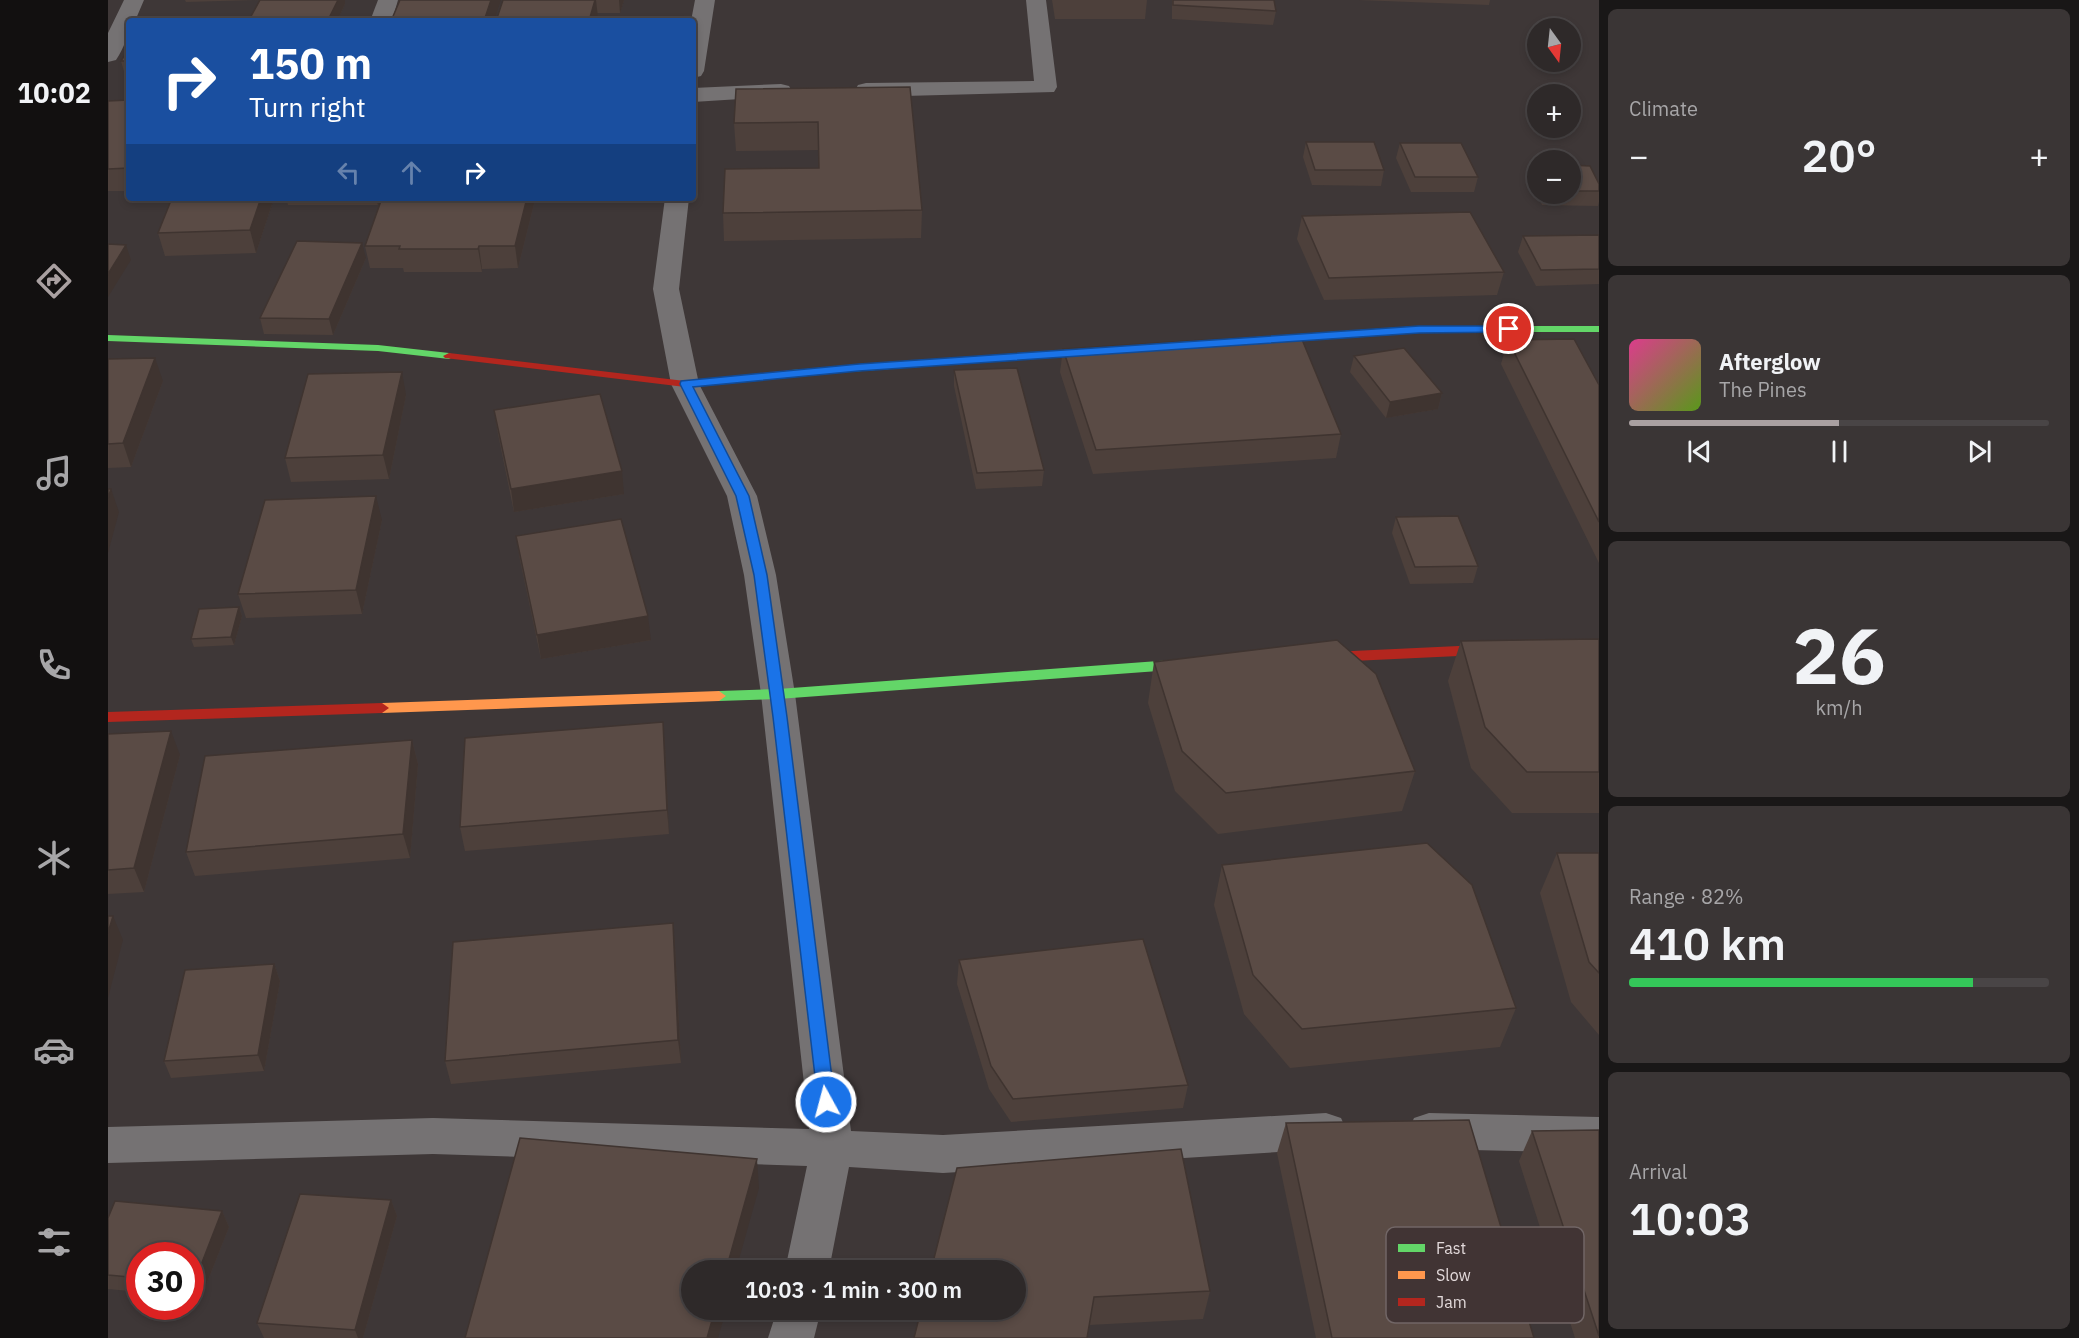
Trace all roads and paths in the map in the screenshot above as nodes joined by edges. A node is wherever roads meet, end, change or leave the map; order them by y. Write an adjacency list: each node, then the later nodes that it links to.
1 (134, 0): 7 (street)
2 (388, 0): 5 (street)
3 (705, 0): 6 (street)
4 (1036, 0): 9 (street)
5 (382, 18)
6 (696, 52)
7 (108, 55)
8 (805, 90): 10 (street)
9 (839, 90)
10 (696, 95)
11 (677, 201): 16 (street)
12 (1599, 329): 14 (street)
13 (108, 338): 16 (street)
14 (1240, 341)
15 (1121, 350): 16 (street)
16 (685, 384): 20 (street)
17 (1517, 649): 18 (street)
18 (1293, 659)
19 (1210, 662): 20 (street)
20 (777, 694): 21 (street); 24 (street)
21 (108, 717)
22 (1599, 1135): 24 (street)
23 (108, 1145): 24 (street)
24 (832, 1148): 25 (street)
25 (809, 1260)
26 (797, 1320): 27 (street)
27 (792, 1338)

